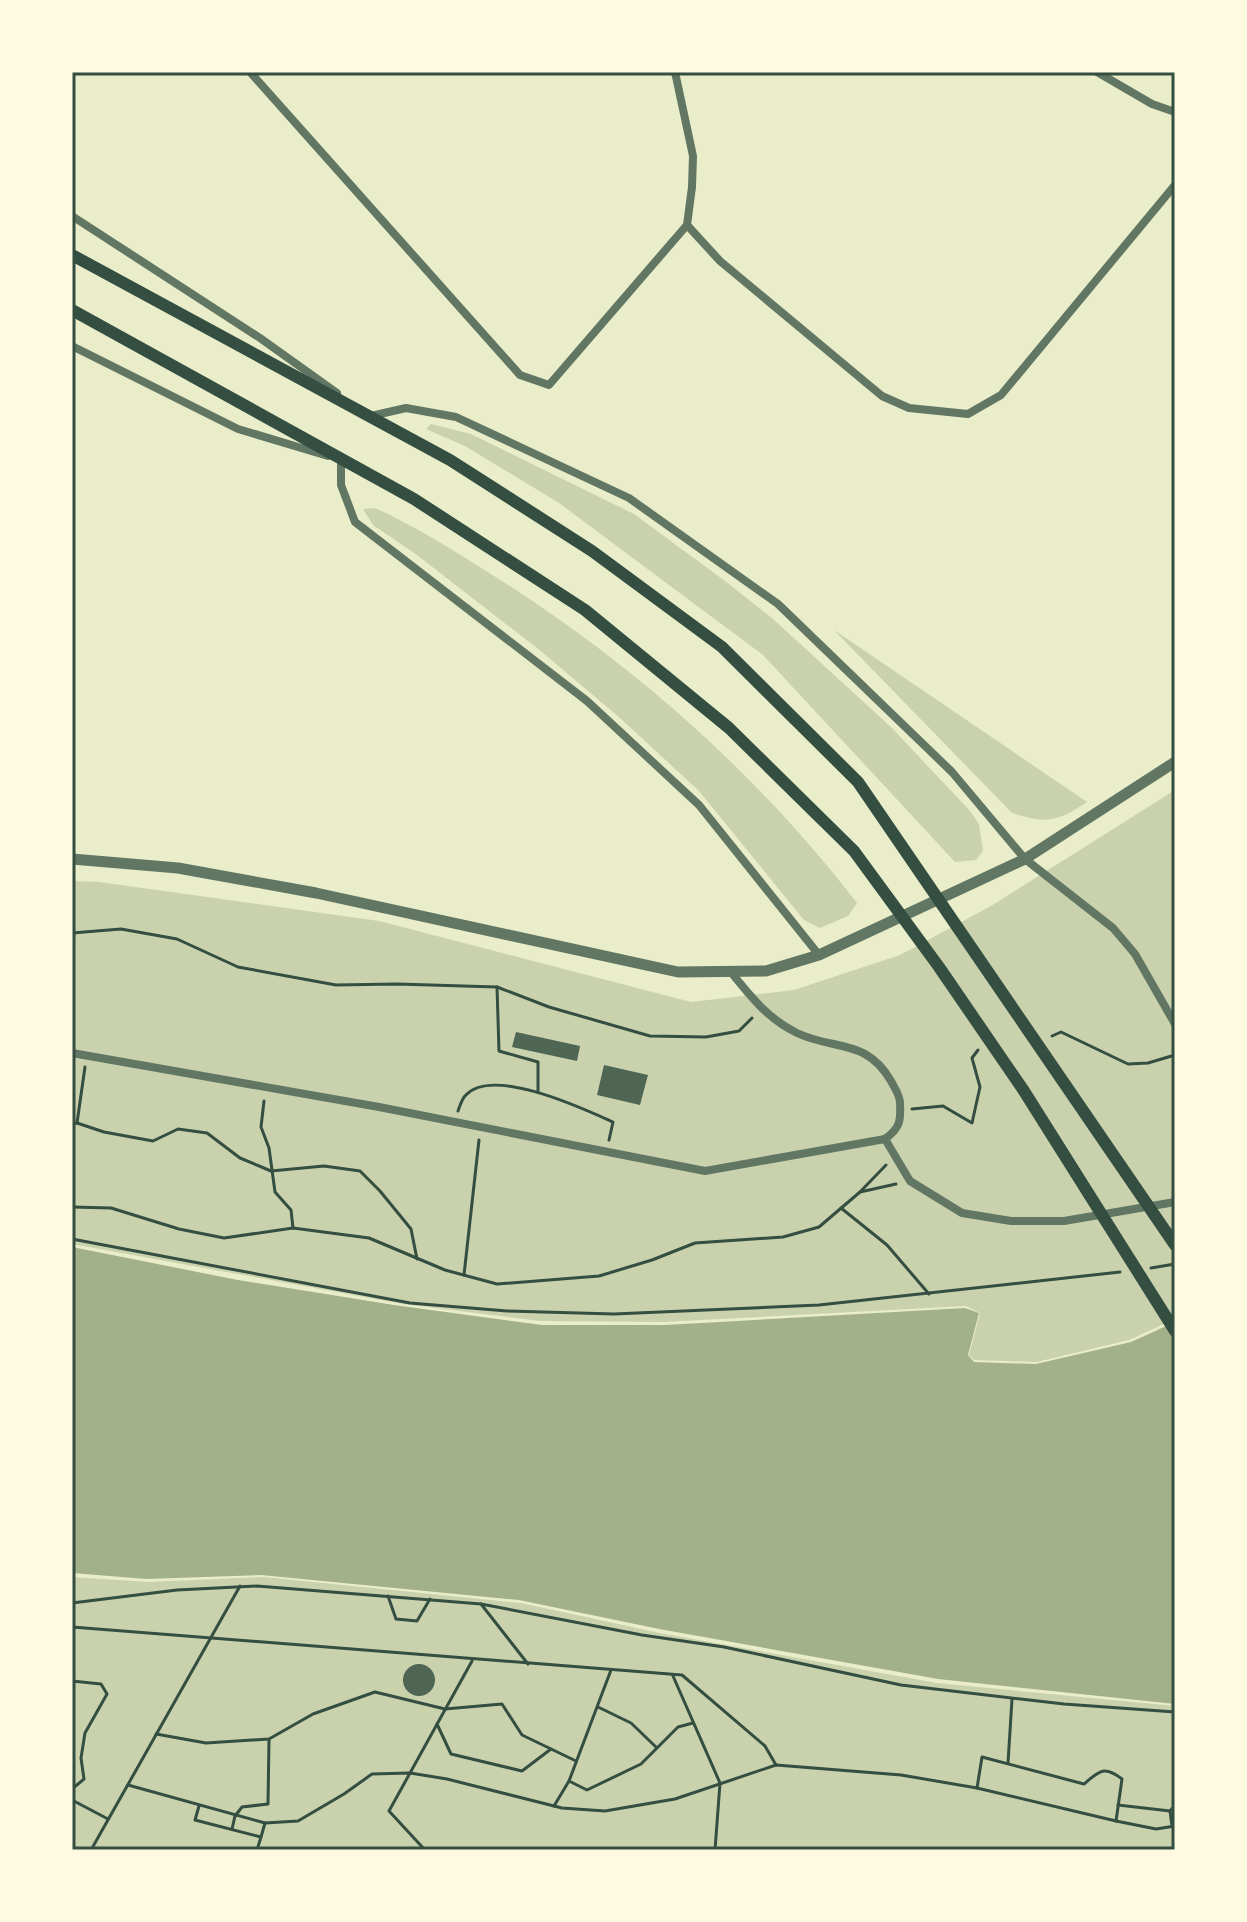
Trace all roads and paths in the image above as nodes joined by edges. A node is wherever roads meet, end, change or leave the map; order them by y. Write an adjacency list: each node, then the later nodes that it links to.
1 (250, 72): 7 (street)
2 (675, 72): 7 (street)
3 (1097, 72): 4 (street)
4 (1175, 112)
5 (1175, 185): 7 (street)
6 (72, 216): 11 (street)
7 (687, 225)
8 (72, 255): 11 (main road)
9 (72, 310): 12 (main road)
10 (72, 346): 12 (street)
11 (369, 416): 15 (street); 24 (main road)
12 (342, 460): 17 (street); 23 (main road)
13 (1175, 762): 15 (street)
14 (72, 859): 19 (street)
15 (1025, 859): 17 (street); 22 (street)
16 (73, 933): 18 (path); 20 (path)
17 (819, 955): 19 (street)
18 (72, 956)
19 (730, 971): 21 (street)
20 (497, 987): 21 (path); 29 (path)
21 (760, 1009): 30 (street)
22 (1175, 1024)
23 (987, 1037): 30 (path); 52 (main road)
24 (1037, 1043): 27 (path); 45 (main road)
25 (72, 1053): 26 (street)
26 (86, 1055): 28 (street); 32 (path)
27 (1175, 1055)
28 (266, 1087): 31 (street); 37 (path)
29 (538, 1092): 31 (path); 35 (path)
30 (900, 1110): 34 (street)
31 (453, 1122): 33 (street)
32 (75, 1124): 37 (path)
33 (480, 1127): 35 (street); 50 (path)
34 (885, 1139): 35 (street); 36 (street)
35 (606, 1151)
36 (894, 1156): 38 (street); 39 (path)
37 (271, 1171): 43 (path); 46 (path)
38 (910, 1181): 39 (path); 40 (street)
39 (860, 1192): 42 (path)
40 (1175, 1202)
41 (72, 1207): 43 (path)
42 (841, 1208): 50 (path); 51 (path)
43 (293, 1228): 46 (path)
44 (72, 1239): 51 (path)
45 (1175, 1245)
46 (417, 1259): 50 (path)
47 (1175, 1264): 48 (path)
48 (1145, 1268)
49 (1129, 1271): 51 (path)
50 (464, 1275)
51 (929, 1294)
52 (1175, 1331)
53 (240, 1586): 54 (path); 56 (path); 59 (path)
54 (388, 1596): 55 (path); 55 (path)
55 (430, 1599): 57 (path)
56 (72, 1603)
57 (481, 1604): 61 (path); 65 (path)
58 (72, 1627): 59 (path)
59 (211, 1638): 60 (path); 71 (path)
60 (472, 1660): 61 (path); 67 (path)
61 (528, 1664): 62 (path)
62 (611, 1670): 63 (path); 66 (path)
63 (672, 1674): 69 (path); 77 (path)
64 (72, 1681): 83 (path)
65 (1012, 1697): 68 (path); 76 (path)
66 (598, 1707): 73 (path); 75 (path)
67 (445, 1709): 70 (path); 72 (path); 74 (path)
68 (1175, 1712)
69 (693, 1723): 73 (path); 80 (path)
70 (437, 1724): 74 (path); 78 (path)
71 (156, 1734): 72 (path); 81 (path)
72 (269, 1739): 90 (path)
73 (656, 1747): 79 (path)
74 (551, 1749): 75 (path)
75 (576, 1761): 79 (path)
76 (1008, 1763): 82 (path); 85 (path)
77 (776, 1765): 80 (path); 82 (path)
78 (410, 1773): 88 (path); 93 (path); 99 (path)
79 (569, 1781): 88 (path)
80 (720, 1783): 88 (path); 100 (path)
81 (128, 1785): 87 (path); 91 (path)
82 (977, 1788): 92 (path)
83 (72, 1789)
84 (72, 1800): 91 (path)
85 (1117, 1805): 89 (path); 92 (path)
86 (1175, 1805): 89 (path)
87 (199, 1806): 90 (path); 95 (path)
88 (554, 1806)
89 (1170, 1811): 94 (path)
90 (235, 1816): 93 (path); 95 (path)
91 (108, 1819): 97 (path)
92 (1116, 1821): 94 (path)
93 (265, 1823): 96 (path)
94 (1173, 1826)
95 (232, 1829): 96 (path)
96 (261, 1837): 98 (path)
97 (91, 1850)
98 (257, 1850)
99 (425, 1850)
100 (715, 1850)

